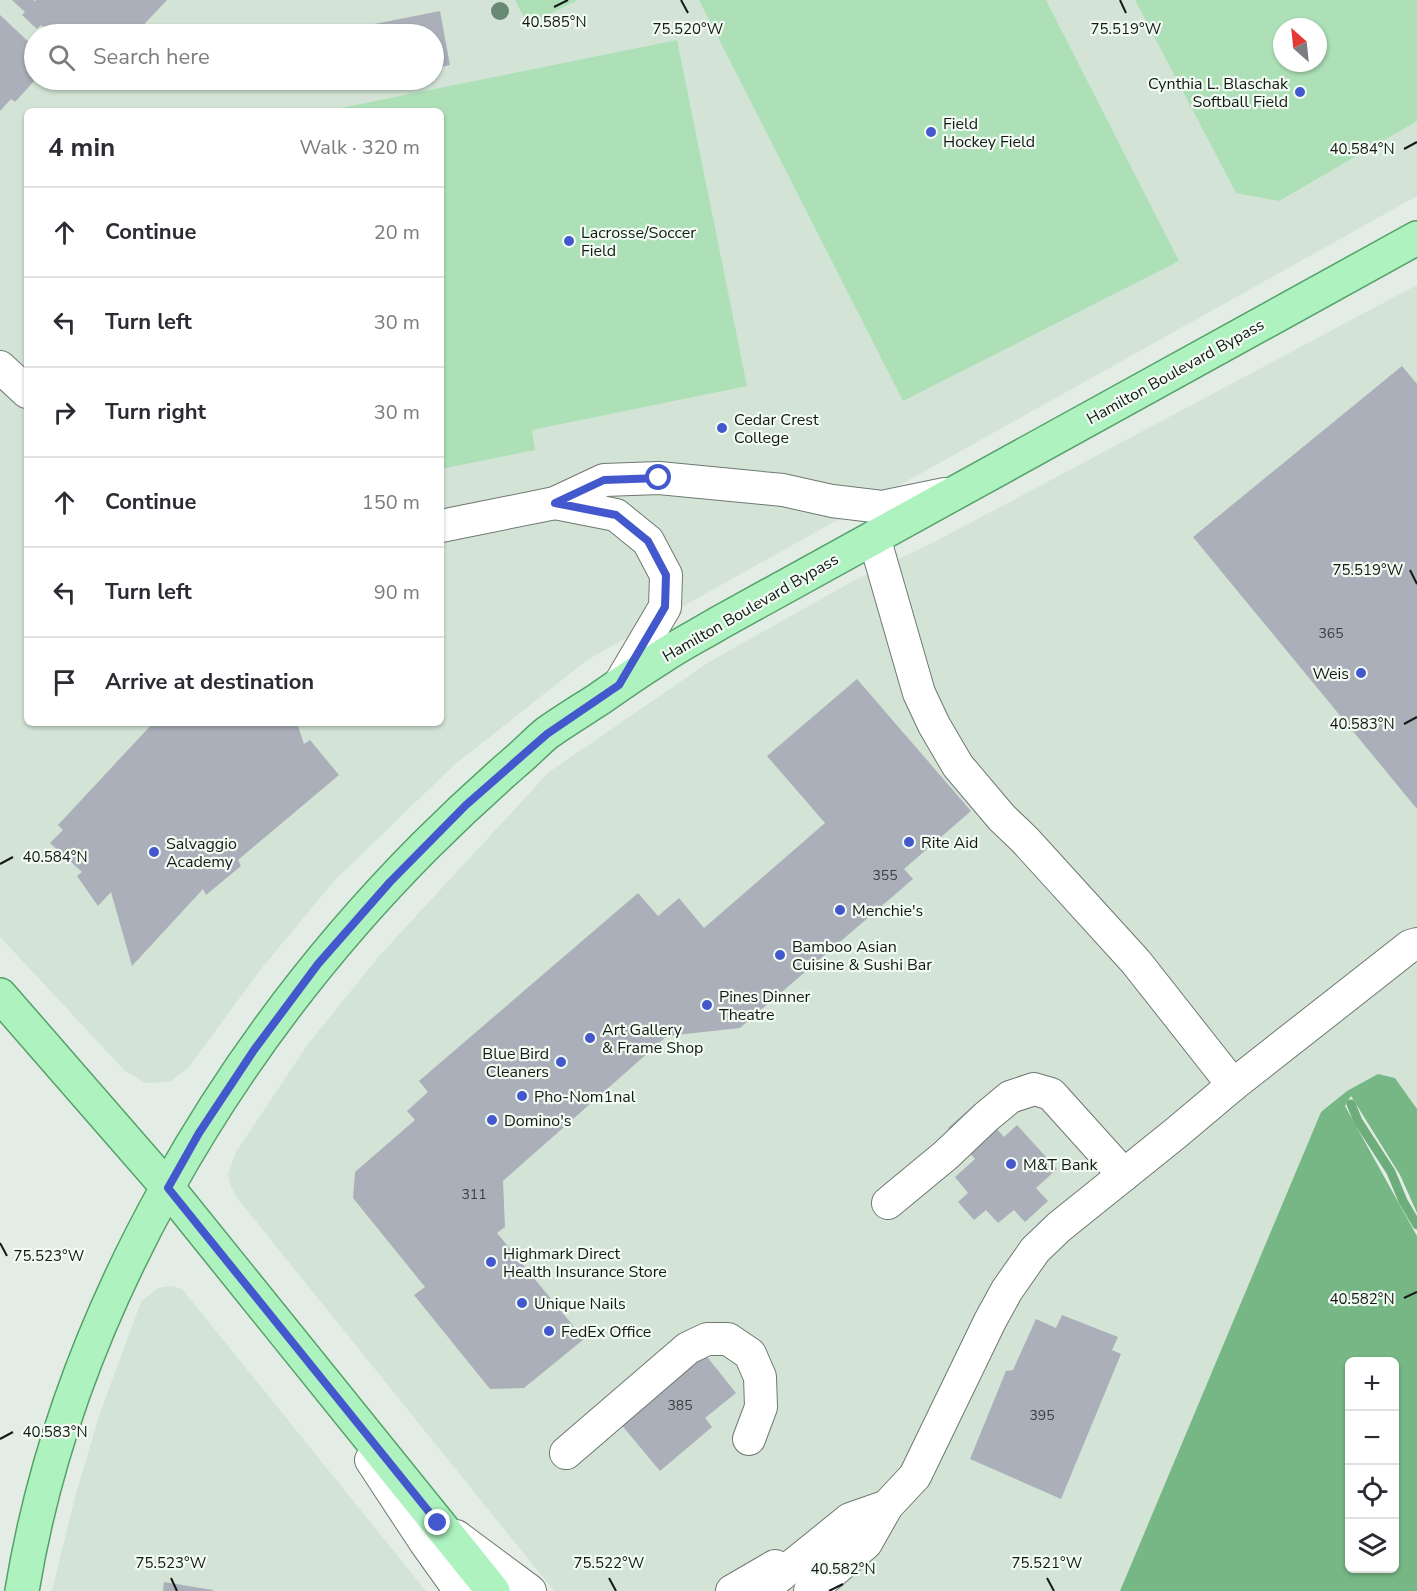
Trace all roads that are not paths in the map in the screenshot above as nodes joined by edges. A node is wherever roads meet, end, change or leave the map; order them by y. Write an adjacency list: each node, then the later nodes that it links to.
1 (1417, 238): 4 (main road, Hamilton Boulevard Bypass)
2 (0, 367): 3 (lane)
3 (24, 389)
4 (956, 492): 5 (lane); 7 (main road, Hamilton Boulevard Bypass)
5 (555, 503): 6 (lane); 8 (lane)
6 (444, 525)
7 (874, 537): 8 (main road, Hamilton Boulevard Bypass); 11 (lane)
8 (619, 685): 13 (main road, Hamilton Boulevard Bypass)
9 (1417, 944): 11 (lane)
10 (0, 995): 13 (main road)
11 (1233, 1085): 12 (lane)
12 (1124, 1175): 14 (lane); 19 (lane)
13 (168, 1188): 15 (main road); 20 (main road, Hamilton Boulevard Bypass)
14 (888, 1203)
15 (294, 1344): 18 (main road); 21 (lane)
16 (749, 1439): 17 (lane)
17 (566, 1453)
18 (438, 1523): 22 (main road); 23 (lane)
19 (858, 1531): 24 (lane); 25 (lane); 26 (lane); 27 (lane)
20 (22, 1591)
21 (460, 1591)
22 (493, 1591)
23 (530, 1591)
24 (732, 1591)
25 (760, 1591)
26 (810, 1591)
27 (820, 1591)

